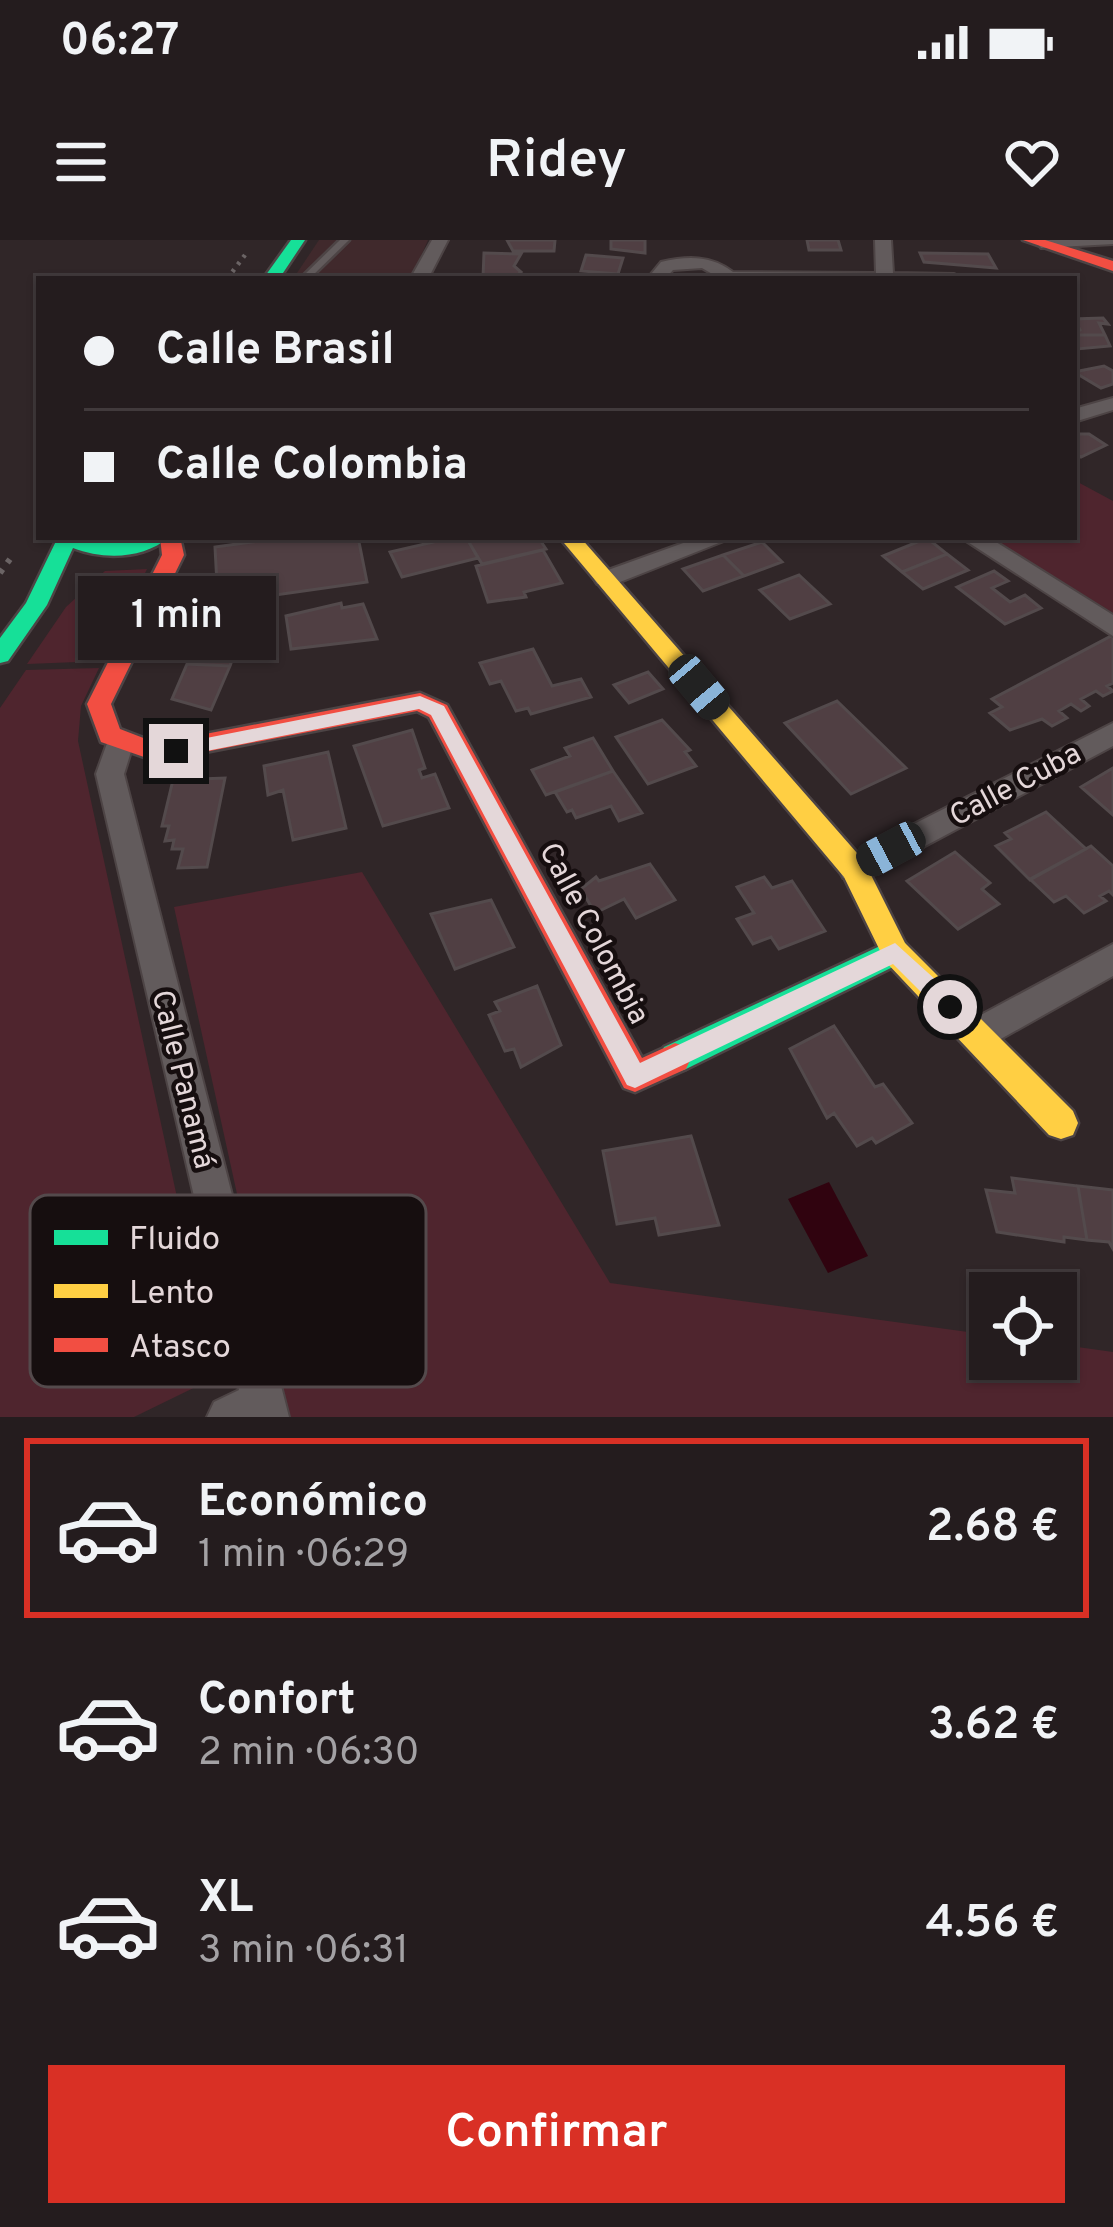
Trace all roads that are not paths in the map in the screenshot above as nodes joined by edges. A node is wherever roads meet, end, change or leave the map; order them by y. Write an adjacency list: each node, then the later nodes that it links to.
1 (298, 240): 10 (street)
2 (345, 240): 11 (lane)
3 (440, 240): 12 (street)
4 (687, 240): 8 (street)
5 (883, 240): 15 (street)
6 (1111, 240): 7 (street)
7 (1036, 242): 9 (street)
8 (688, 262): 13 (street); 14 (street)
9 (1113, 266)
10 (273, 276)
11 (307, 276)
12 (420, 276)
13 (659, 276)
14 (727, 276)
15 (885, 276)
16 (1113, 404): 17 (street)
17 (1077, 415)
18 (67, 540): 26 (street)
19 (72, 540): 24 (street)
20 (572, 540): 25 (street)
21 (714, 540): 25 (street)
22 (977, 540): 27 (street)
23 (159, 546): 24 (street); 30 (street)
24 (105, 551): 26 (street)
25 (606, 579): 31 (street)
26 (36, 605): 28 (street)
27 (1113, 627)
28 (0, 655)
29 (1113, 733): 31 (street, Calle Cuba)
30 (120, 742): 32 (street, Calle Colombia); 36 (street, Calle Panamá)
31 (854, 869): 32 (street)
32 (895, 952): 34 (street)
33 (1113, 959): 34 (street)
34 (978, 1034): 35 (street)
35 (1060, 1123)
36 (204, 1195)

